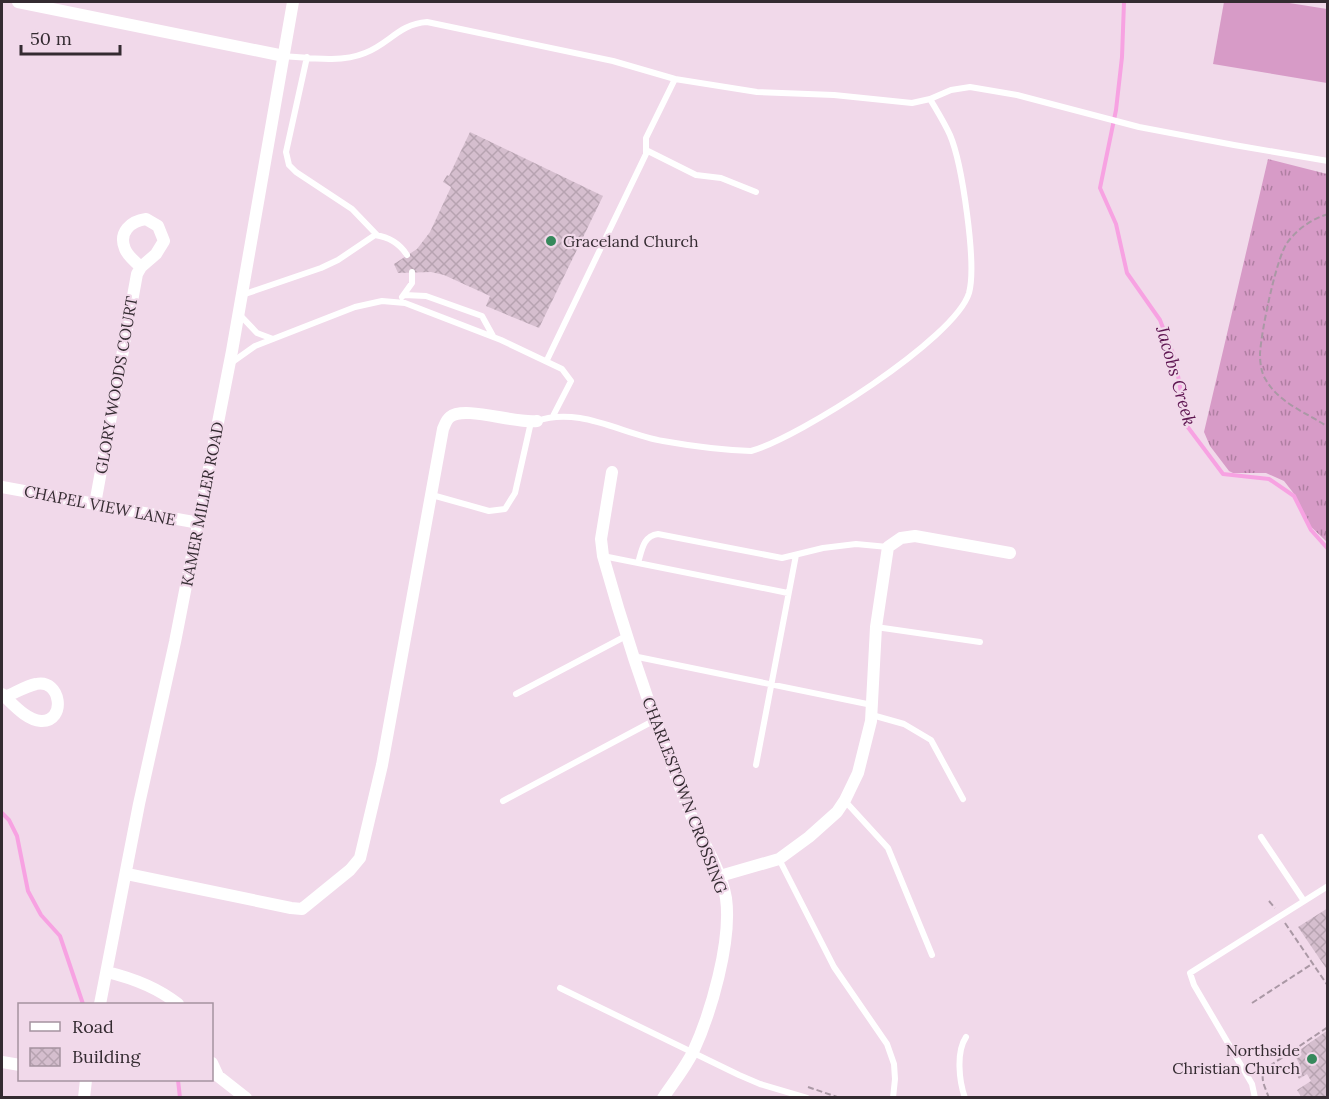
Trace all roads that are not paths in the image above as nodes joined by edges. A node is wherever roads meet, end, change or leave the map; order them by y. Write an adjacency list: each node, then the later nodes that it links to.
1 (18, 2): 3 (street)
2 (293, 2): 3 (street, KAMER MILLER ROAD)
3 (284, 56): 4 (lane); 14 (street, KAMER MILLER ROAD)
4 (307, 57): 5 (lane); 10 (lane)
5 (675, 79): 6 (lane); 7 (lane)
6 (930, 99): 8 (lane); 22 (lane)
7 (646, 150): 9 (lane); 20 (lane)
8 (1328, 160)
9 (756, 192)
10 (377, 235): 11 (lane); 14 (lane)
11 (407, 255)
12 (141, 267): 27 (street, GLORY WOODS COURT)
13 (412, 272): 15 (lane)
14 (242, 295): 17 (street, KAMER MILLER ROAD)
15 (404, 295): 16 (lane); 18 (lane)
16 (398, 302): 18 (lane); 19 (lane)
17 (239, 313): 19 (lane); 21 (street, KAMER MILLER ROAD)
18 (493, 336): 20 (lane)
19 (273, 339): 21 (lane)
20 (547, 360): 22 (lane)
21 (229, 366): 28 (street, KAMER MILLER ROAD)
22 (553, 416): 23 (lane)
23 (534, 421): 26 (street); 26 (lane)
24 (612, 472): 32 (street, CHARLESTOWN CROSSING)
25 (2, 487): 27 (street, CHAPEL VIEW LANE)
26 (431, 495): 49 (street)
27 (95, 504): 28 (street, CHAPEL VIEW LANE)
28 (199, 523): 49 (street, KAMER MILLER ROAD)
29 (888, 547): 30 (street); 31 (lane); 35 (street)
30 (1010, 553)
31 (796, 555): 33 (lane); 34 (lane)
32 (603, 556): 33 (lane); 36 (street, CHARLESTOWN CROSSING)
33 (638, 563): 34 (lane)
34 (788, 593): 39 (lane)
35 (876, 627): 37 (lane); 41 (street)
36 (626, 636): 38 (street, CHARLESTOWN CROSSING); 40 (lane)
37 (980, 642)
38 (632, 656): 39 (lane); 42 (street, CHARLESTOWN CROSSING)
39 (772, 684): 41 (lane); 43 (lane)
40 (516, 694)
41 (872, 710): 44 (lane); 45 (street)
42 (655, 720): 46 (lane); 50 (street, CHARLESTOWN CROSSING)
43 (756, 765)
44 (963, 799)
45 (845, 800): 48 (street); 53 (lane)
46 (503, 801)
47 (1261, 837): 52 (lane)
48 (779, 859): 50 (street); 68 (lane)
49 (127, 874): 54 (street, KAMER MILLER ROAD)
50 (720, 876): 59 (street, CHARLESTOWN CROSSING)
51 (1328, 886): 52 (lane)
52 (1304, 901): 70 (lane)
53 (932, 955)
54 (107, 972): 56 (street, KAMER MILLER ROAD); 57 (street)
55 (560, 988): 59 (lane)
56 (100, 1003)
57 (175, 1003)
58 (966, 1037): 69 (lane)
59 (692, 1053): 66 (street, CHARLESTOWN CROSSING); 67 (lane)
60 (2, 1062): 61 (street)
61 (18, 1065)
62 (213, 1065): 65 (street)
63 (86, 1081): 64 (street)
64 (84, 1098)
65 (246, 1098)
66 (663, 1098)
67 (807, 1098)
68 (893, 1098)
69 (965, 1098)
70 (1255, 1098)

